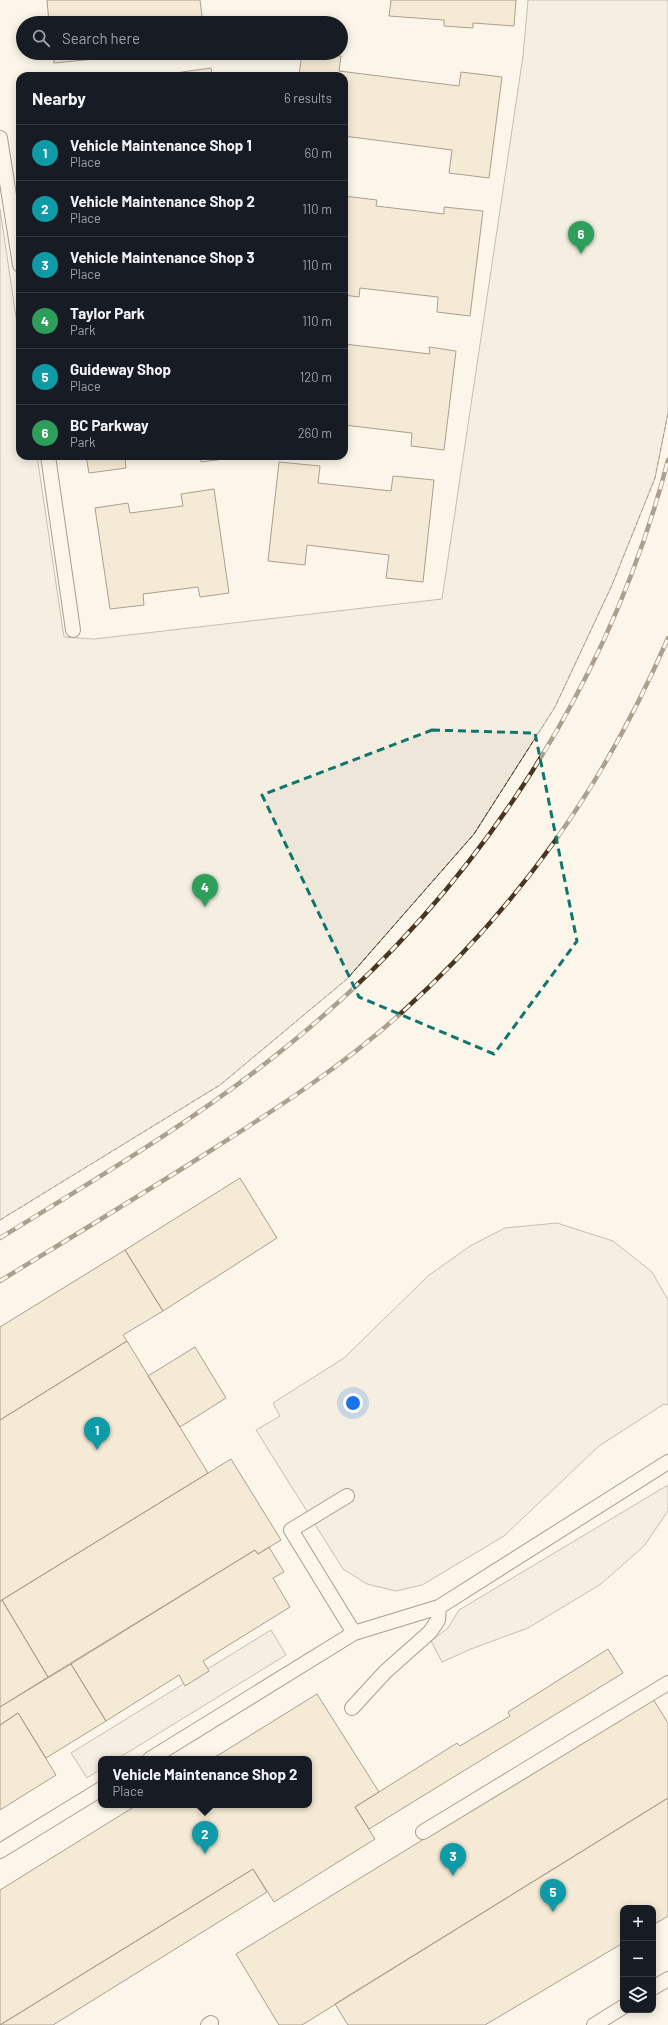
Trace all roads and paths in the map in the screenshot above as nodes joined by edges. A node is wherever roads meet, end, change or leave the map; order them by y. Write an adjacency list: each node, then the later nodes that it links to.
1 (0, 138): 2 (lane)
2 (16, 240)
3 (49, 460): 4 (lane)
4 (73, 630)
5 (668, 1462): 7 (lane)
6 (347, 1496): 8 (lane)
7 (438, 1607): 8 (lane); 10 (lane)
8 (354, 1634): 11 (lane)
9 (668, 1683): 13 (lane)
10 (352, 1708)
11 (155, 1756)
12 (98, 1791): 14 (lane)
13 (423, 1832)
14 (0, 1851)
15 (668, 1979): 16 (lane)
16 (656, 1986)
17 (620, 2009): 18 (lane)
18 (594, 2025)

